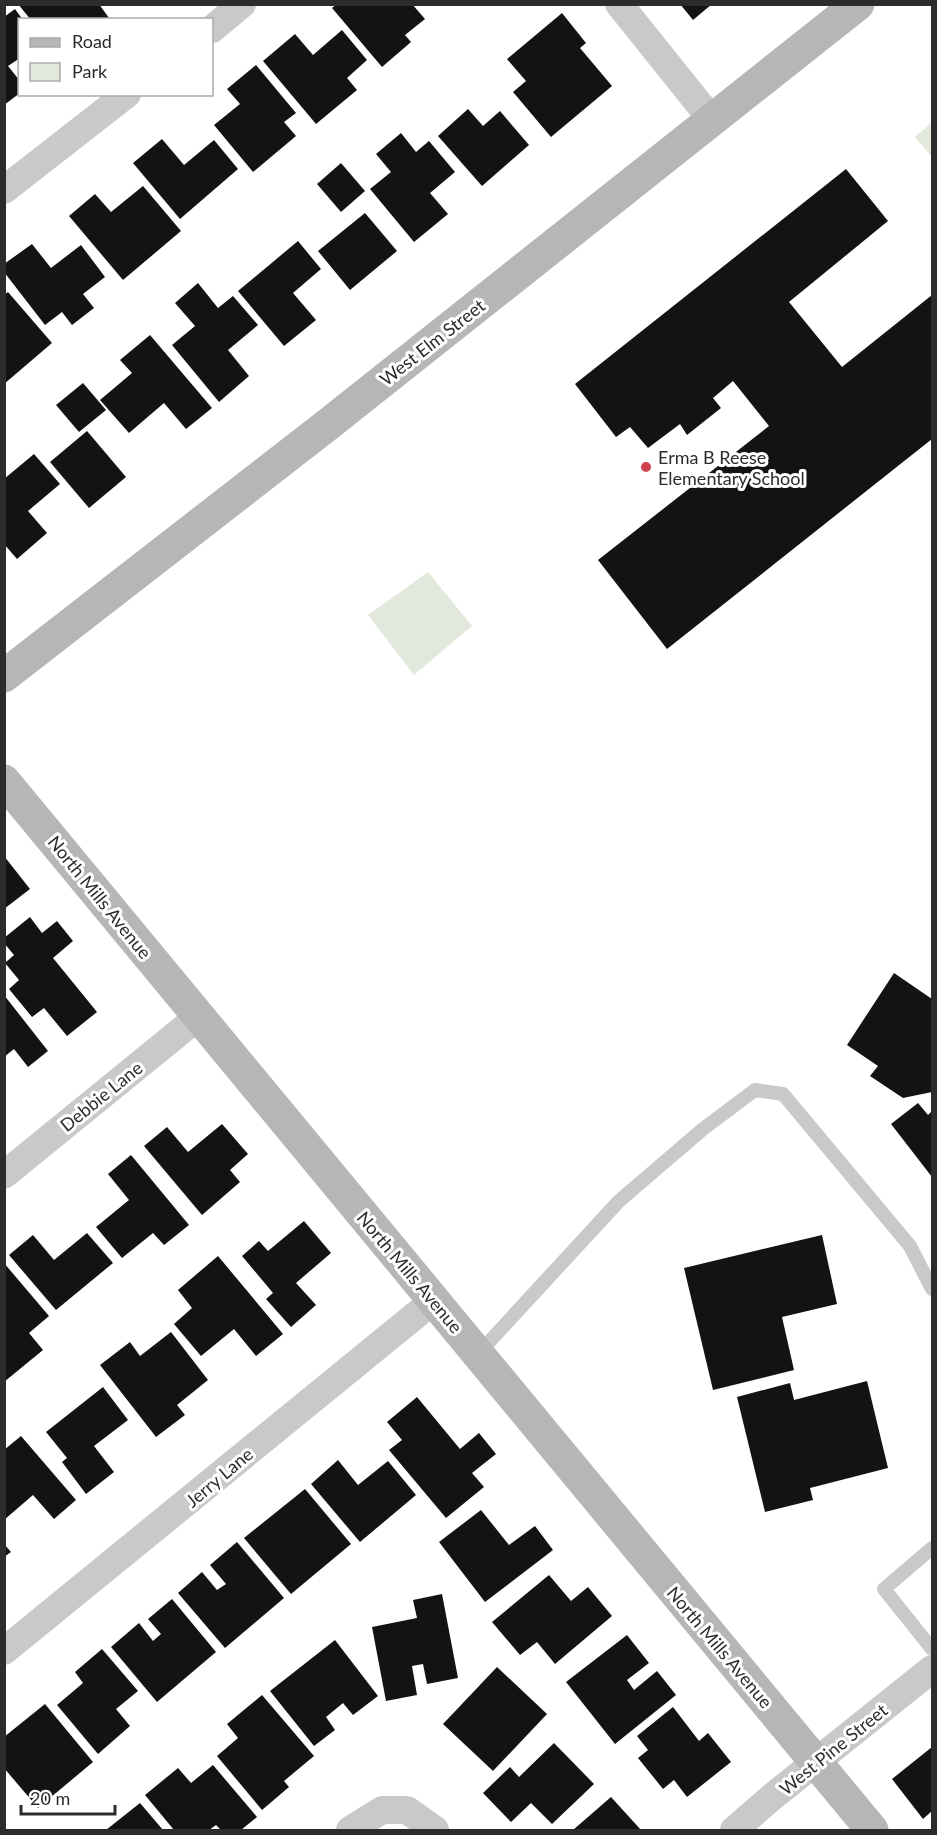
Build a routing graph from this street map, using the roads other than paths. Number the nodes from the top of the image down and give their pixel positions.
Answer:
1 (242, 4) edge
2 (619, 4) edge
3 (858, 4) edge
4 (213, 28) edge
5 (124, 96) edge
6 (712, 120) junction
7 (4, 190) edge
8 (4, 676) edge
9 (4, 781) edge
10 (198, 1017) junction
11 (4, 1174) edge
12 (933, 1289) edge
13 (433, 1300) junction
14 (478, 1354) junction
15 (933, 1548) edge
16 (933, 1650) edge
17 (4, 1651) edge
18 (933, 1669) edge
19 (816, 1763) junction
20 (350, 1830) edge
21 (435, 1830) edge
22 (734, 1830) edge
23 (872, 1830) edge

1 - 4 street
2 - 6 street
3 - 6 street, West Elm Street
5 - 7 street
6 - 8 street, West Elm Street
9 - 10 street, North Mills Avenue
10 - 11 street, Debbie Lane
10 - 13 street, North Mills Avenue
12 - 14 lane
13 - 14 street, North Mills Avenue
13 - 17 street, Jerry Lane
14 - 19 street, North Mills Avenue
15 - 16 lane
18 - 19 street, West Pine Street
19 - 22 street, West Pine Street
19 - 23 street, North Mills Avenue
20 - 21 street

